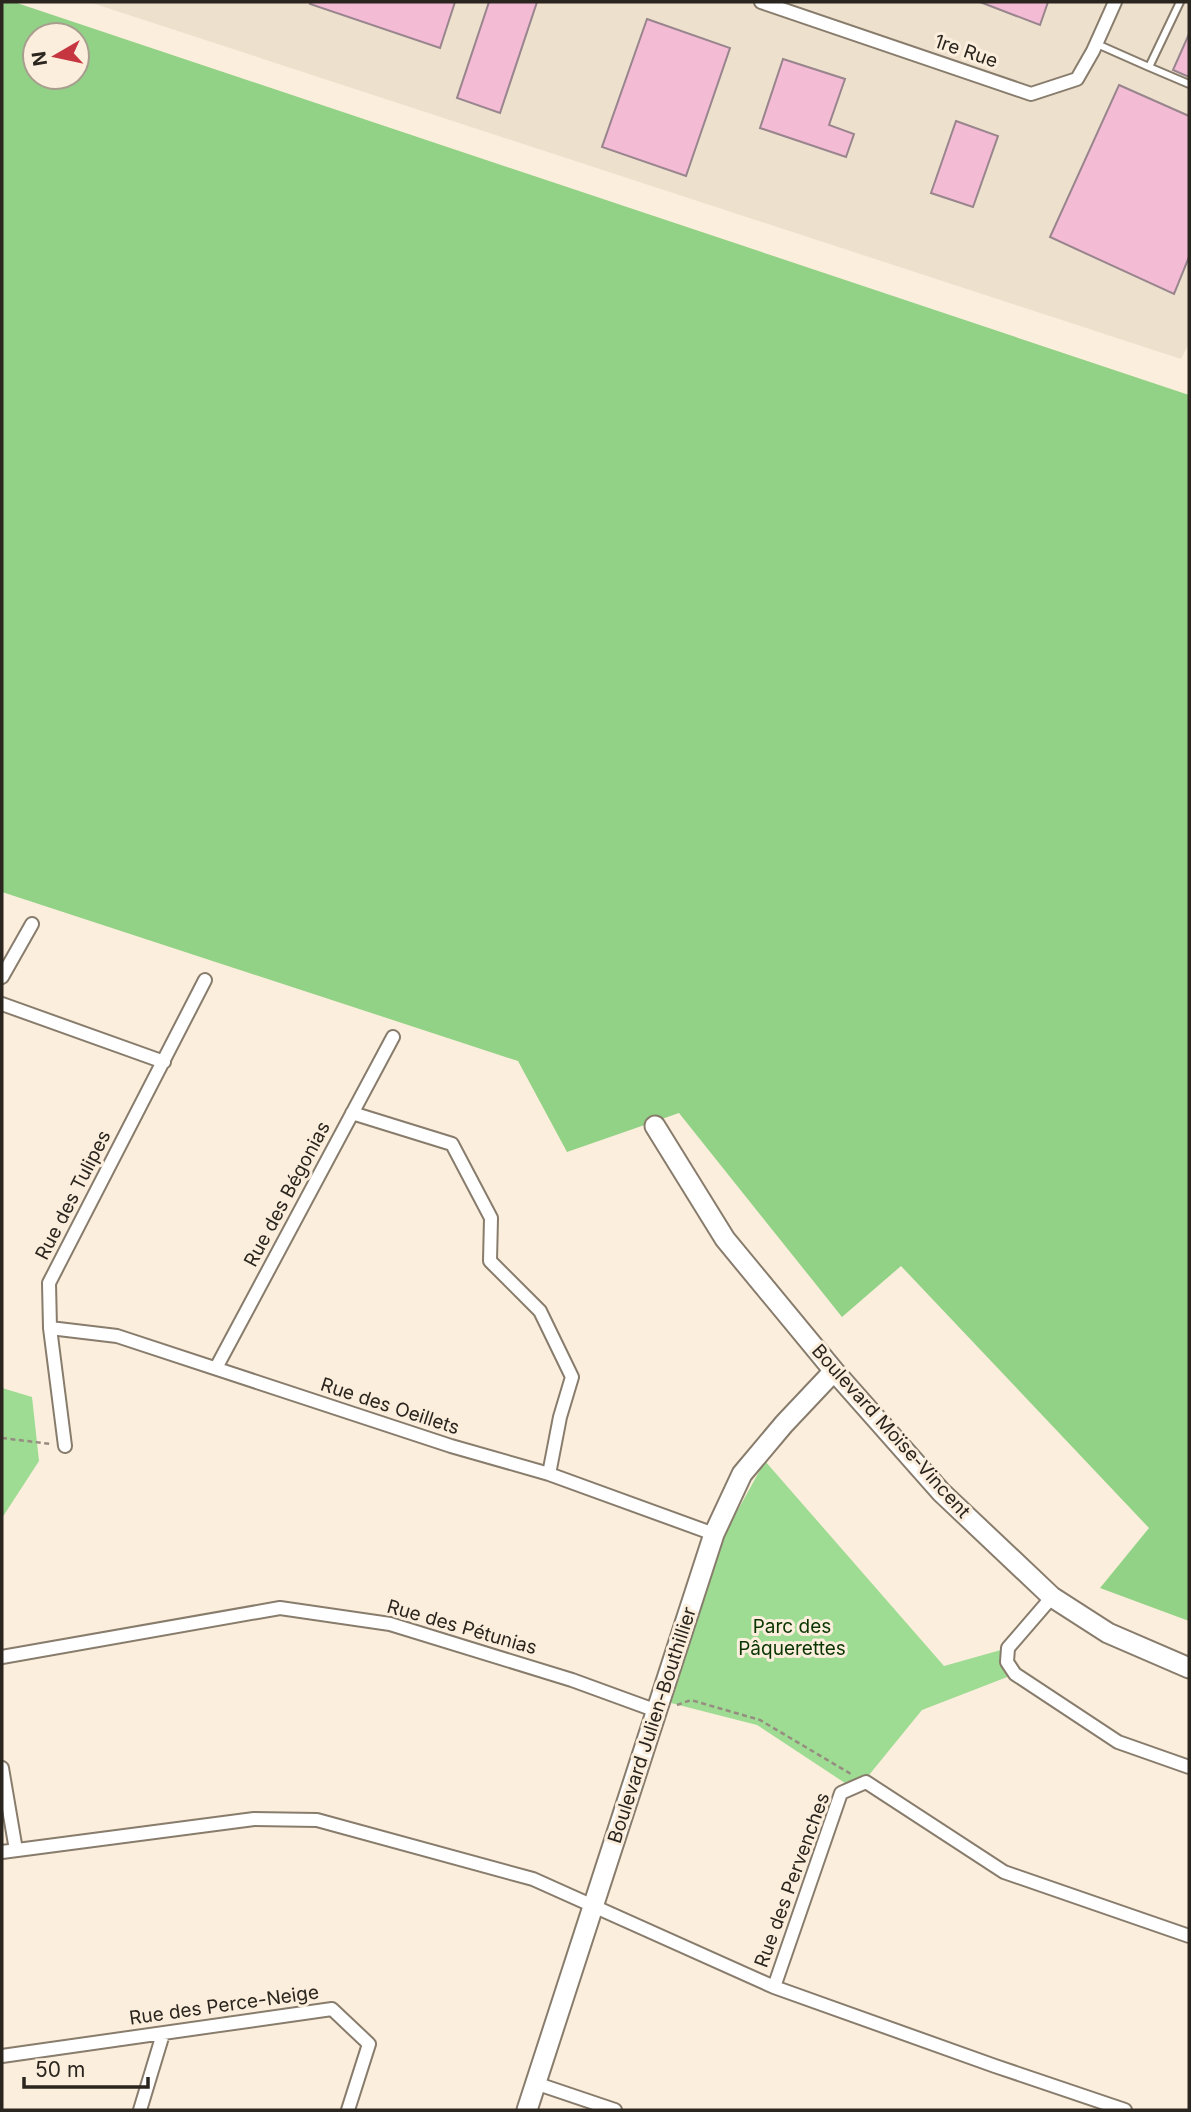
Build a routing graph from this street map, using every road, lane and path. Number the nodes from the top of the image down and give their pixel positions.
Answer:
1 (761, 2) edge
2 (1115, 2) edge
3 (1180, 2) edge
4 (1096, 43) junction
5 (1149, 67) junction
6 (1189, 84) edge
7 (32, 924) dead end
8 (2, 977) edge
9 (205, 980) dead end
10 (2, 1004) edge
11 (393, 1037) dead end
12 (164, 1062) junction
13 (352, 1113) junction
14 (654, 1126) dead end
15 (50, 1328) junction
16 (216, 1368) junction
17 (834, 1371) junction
18 (2, 1438) edge
19 (65, 1446) joint
20 (549, 1475) junction
21 (715, 1534) junction
22 (1052, 1597) junction
23 (2, 1657) edge
24 (1189, 1668) edge
25 (657, 1711) junction
26 (1189, 1767) edge
27 (2, 1768) edge
28 (866, 1782) junction
29 (16, 1850) junction
30 (2, 1852) edge
31 (594, 1904) junction
32 (1189, 1936) edge
33 (774, 1987) junction
34 (163, 2034) junction
35 (2, 2056) edge
36 (536, 2083) junction
37 (140, 2110) edge
38 (348, 2110) edge
39 (527, 2110) edge
40 (615, 2110) edge
41 (1125, 2110) edge

1 - 4 street, 1re Rue
2 - 4 street, 1re Rue
3 - 5 lane
4 - 5 lane
5 - 6 lane
7 - 8 street
9 - 12 street, Rue des Tulipes
10 - 12 street
11 - 13 street, Rue des Bégonias
12 - 15 street, Rue des Tulipes
13 - 16 street, Rue des Bégonias
13 - 20 street
14 - 17 street, Boulevard Moïse-Vincent
15 - 16 street, Rue des Oeillets
15 - 19 street, Rue des Tulipes
16 - 20 street, Rue des Oeillets
17 - 21 street, Boulevard Julien-Bouthillier
17 - 22 street, Boulevard Moïse-Vincent
18 - 19 path
20 - 21 street, Rue des Oeillets
21 - 25 street, Boulevard Julien-Bouthillier
22 - 24 street, Boulevard Moïse-Vincent
22 - 26 street
23 - 25 street, Rue des Pétunias
25 - 28 path
25 - 31 street, Boulevard Julien-Bouthillier
27 - 29 street
28 - 32 street
28 - 33 street, Rue des Pervenches
29 - 30 street, Rue des Pervenches
29 - 31 street, Rue des Pervenches
31 - 33 street, Rue des Pervenches
31 - 36 street, Boulevard Julien-Bouthillier
33 - 41 street, Rue des Pervenches
34 - 35 street, Rue des Perce-Neige
34 - 37 street
34 - 38 street, Rue des Perce-Neige
36 - 39 street, Boulevard Julien-Bouthillier
36 - 40 street

